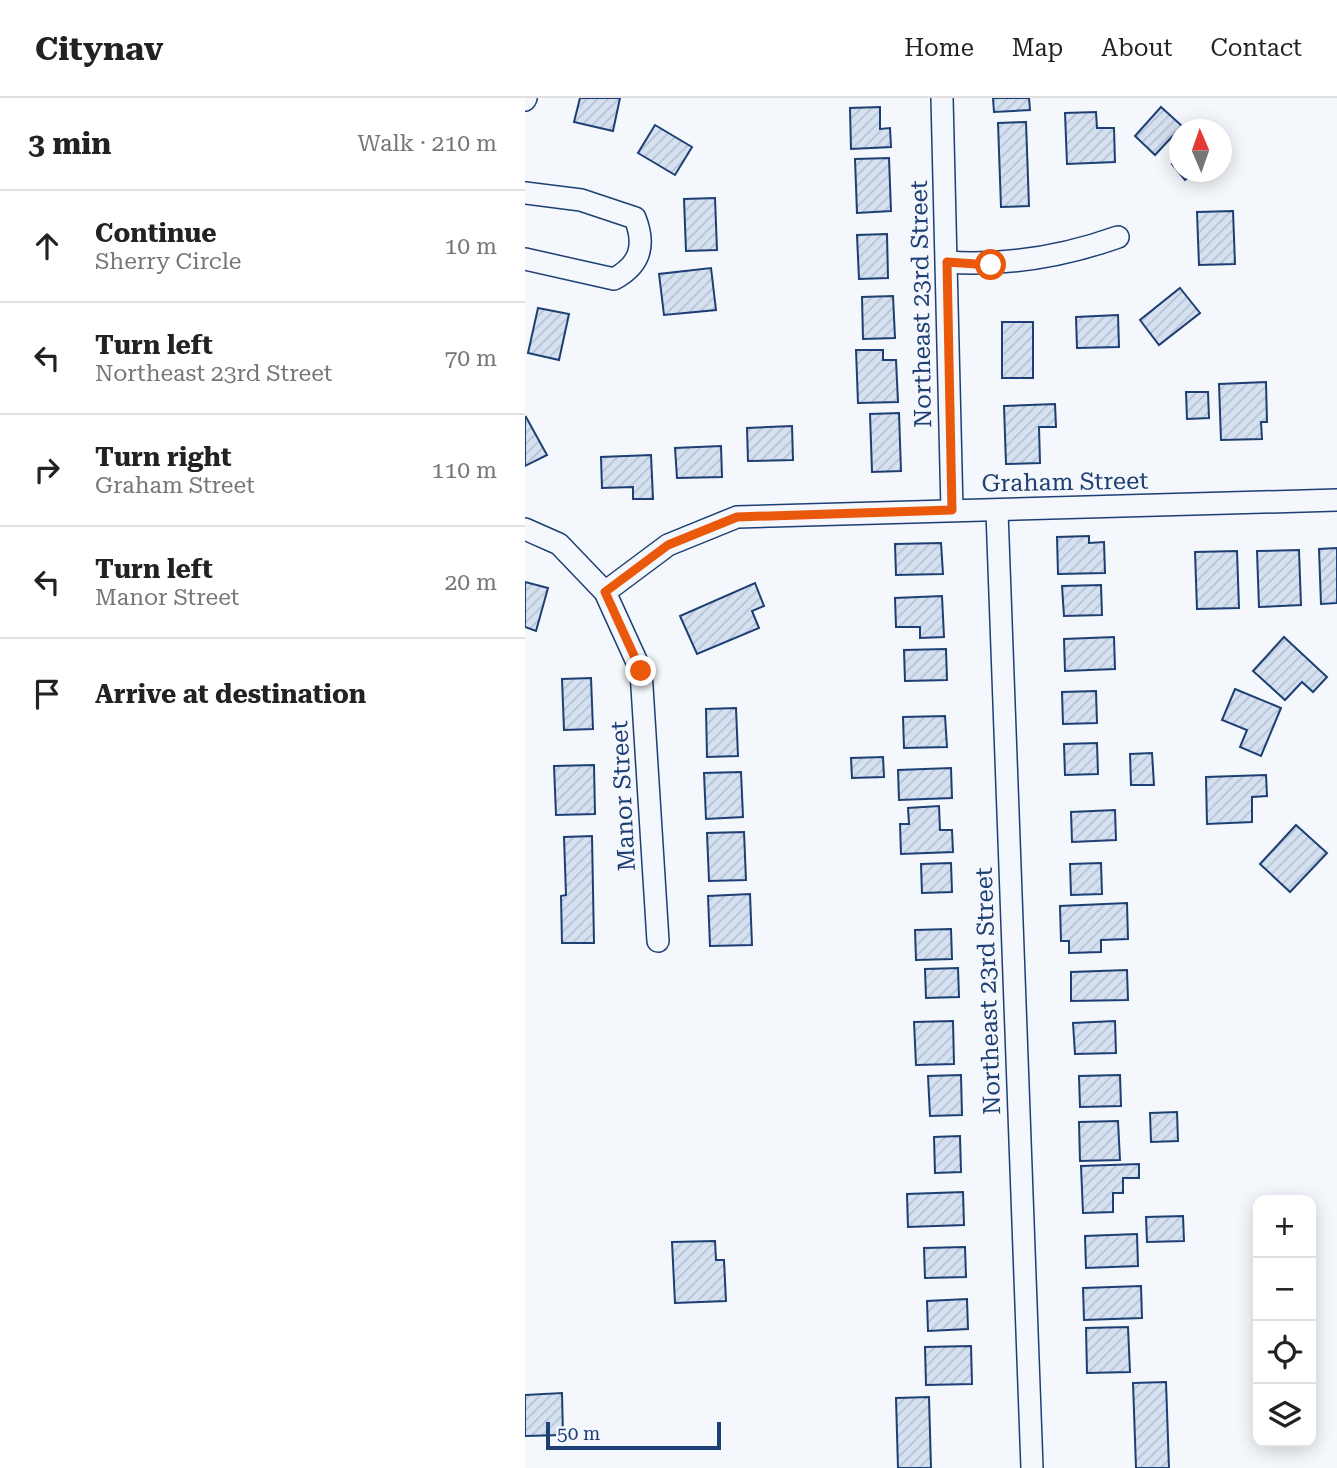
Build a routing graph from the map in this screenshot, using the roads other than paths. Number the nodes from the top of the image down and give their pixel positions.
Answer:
1 (942, 98) edge
2 (525, 193) edge
3 (1118, 237) dead end
4 (525, 259) edge
5 (947, 262) junction
6 (1337, 500) edge
7 (952, 510) junction
8 (997, 512) junction
9 (525, 529) edge
10 (605, 592) junction
11 (658, 941) dead end
12 (1032, 1468) edge

1 - 5 street, Northeast 23rd Street
2 - 4 street
3 - 5 street
5 - 7 street, Northeast 23rd Street
6 - 8 street, Graham Street
7 - 8 street, Graham Street
7 - 10 street, Graham Street
8 - 12 street, Northeast 23rd Street
9 - 10 street, Manor Street
10 - 11 street, Manor Street

